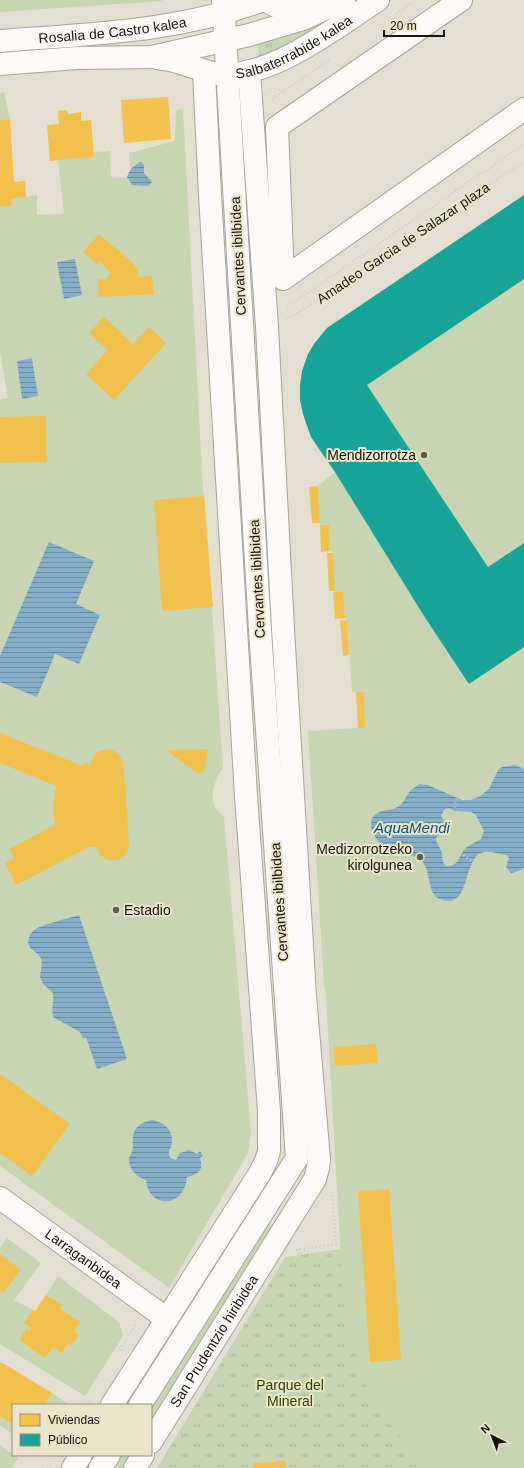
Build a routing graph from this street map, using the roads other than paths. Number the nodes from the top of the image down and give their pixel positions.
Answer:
1 (264, 0) edge
2 (330, 0) edge
3 (344, 0) edge
4 (461, 0) edge
5 (224, 6) edge
6 (384, 8) edge
7 (0, 41) edge
8 (226, 41) junction
9 (152, 57) junction
10 (0, 64) edge
11 (204, 72) junction
12 (227, 74) junction
13 (250, 79) junction
14 (524, 109) edge
15 (297, 1158) joint
16 (319, 1159) joint
17 (260, 1173) junction
18 (0, 1198) edge
19 (268, 1204) junction
20 (238, 1208) junction
21 (297, 1208) junction
22 (277, 1240) junction
23 (167, 1319) junction
24 (113, 1404) edge
25 (141, 1404) edge
26 (152, 1440) edge
27 (80, 1456) edge
28 (108, 1456) edge
29 (142, 1456) edge
30 (73, 1468) edge
31 (100, 1468) edge
32 (135, 1468) edge

1 - 2 street
1 - 5 street
3 - 8 street, Salbaterrabide kalea
4 - 14 street
5 - 7 street, Rosalia de Castro kalea
5 - 8 street, Cervantes ibilbidea
6 - 13 street, Salbaterrabide kalea
8 - 9 street, Rosalia de Castro kalea
8 - 12 street, Cervantes ibilbidea
9 - 10 street, Rosalia de Castro kalea
9 - 11 street, Rosalia de Castro kalea
11 - 12 street, Rosalia de Castro kalea
11 - 17 street, Cervantes ibilbidea
12 - 13 street, Salbaterrabide kalea
12 - 15 street, Cervantes ibilbidea
13 - 16 street, Cervantes ibilbidea
15 - 19 street, San Prudentzio hiribidea
16 - 21 street, San Prudentzio hiribidea
17 - 19 street
17 - 20 street
18 - 23 street, Larraganbidea
19 - 20 street
19 - 21 street
19 - 22 street
19 - 25 street, San Prudentzio hiribidea
20 - 23 street
21 - 22 street, San Prudentzio hiribidea
22 - 26 street, San Prudentzio hiribidea
23 - 24 street
27 - 30 street
28 - 31 street
29 - 32 street

